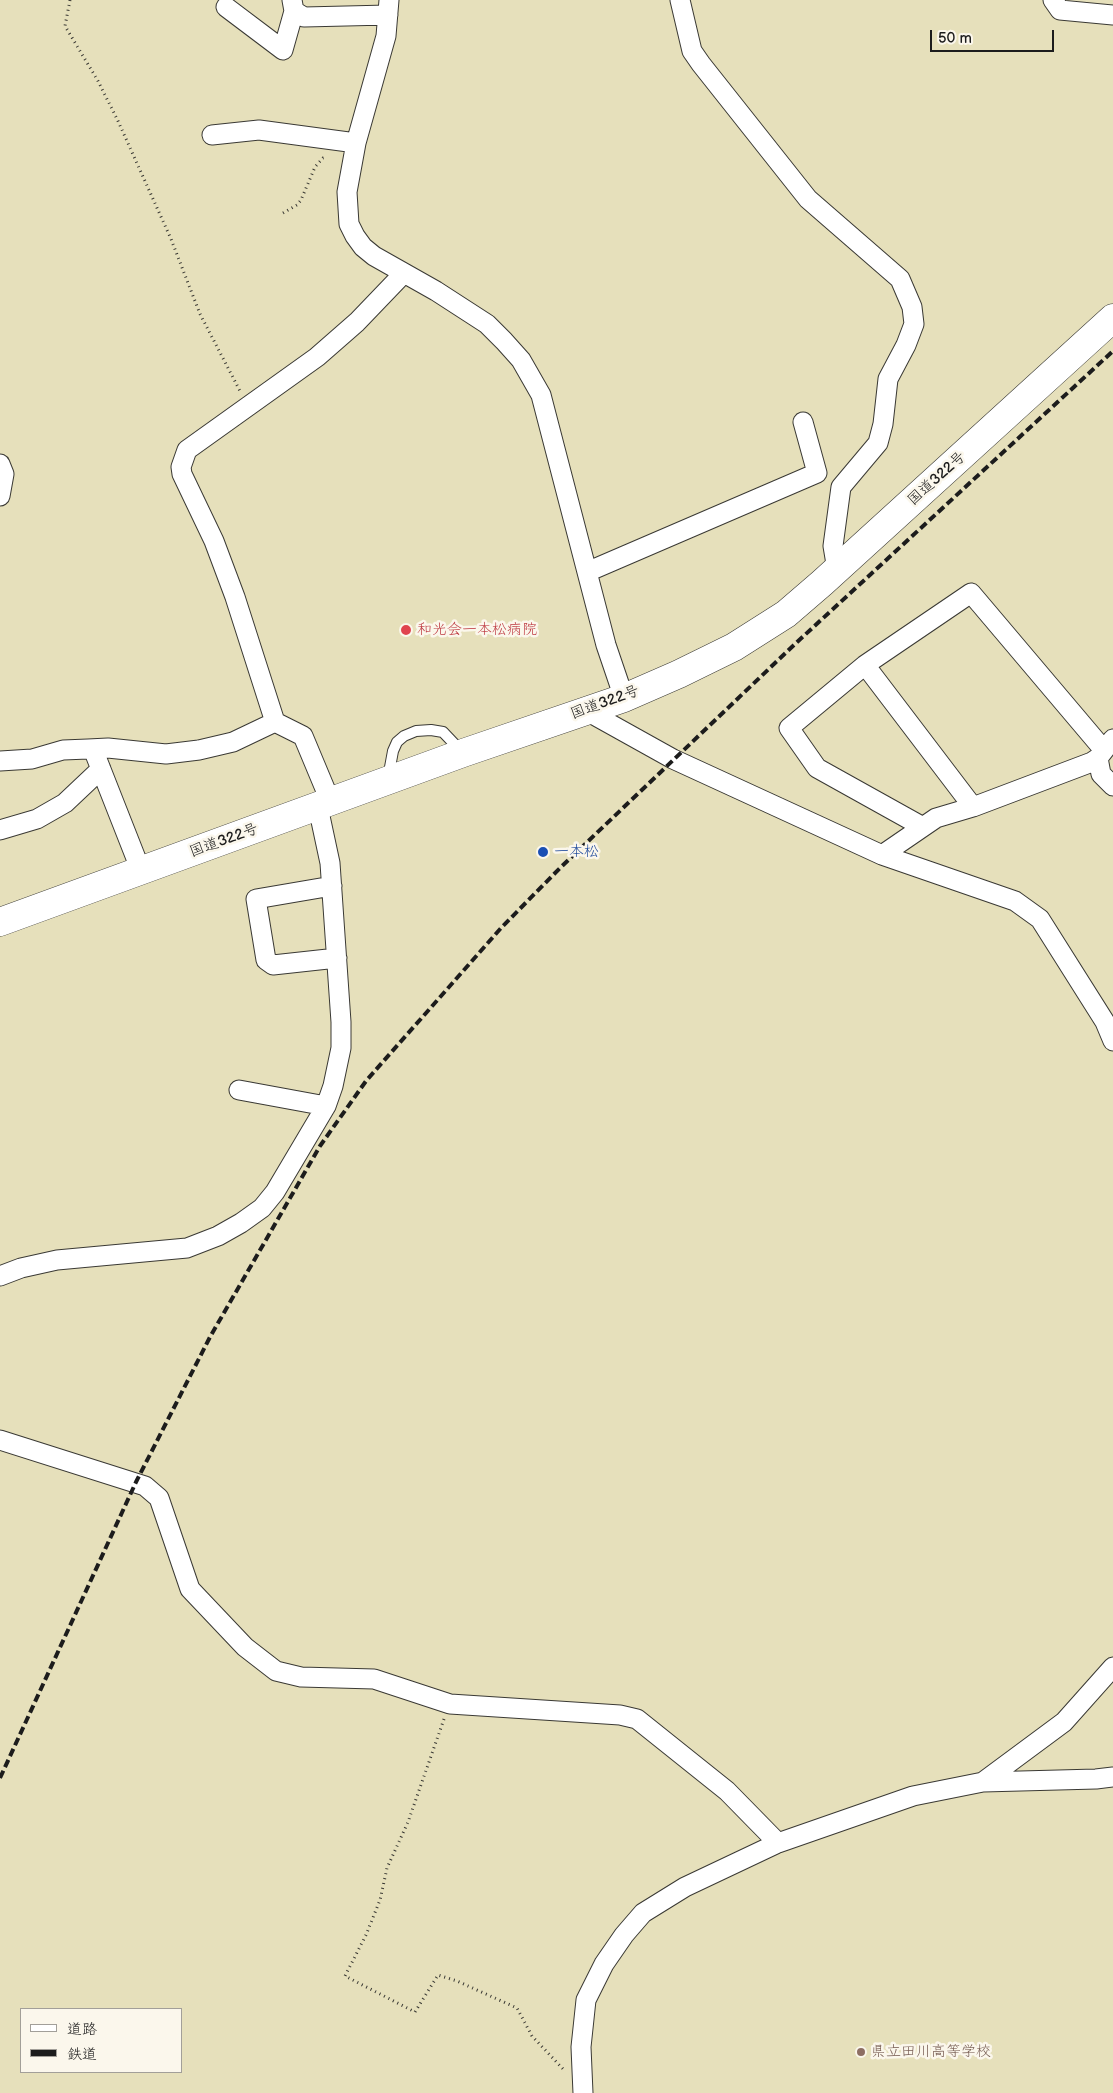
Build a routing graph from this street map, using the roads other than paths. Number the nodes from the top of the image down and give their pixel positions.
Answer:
1 (680, 0) edge
2 (1053, 0) edge
3 (293, 6) edge
4 (226, 7) dead end
5 (389, 8) edge
6 (1113, 15) edge
7 (212, 135) dead end
8 (351, 142) junction
9 (404, 273) junction
10 (1113, 318) edge
11 (803, 422) dead end
12 (0, 464) edge
13 (0, 496) edge
14 (838, 570) junction
15 (587, 572) junction
16 (865, 664) junction
17 (624, 698) junction
18 (585, 710) junction
19 (275, 722) junction
20 (93, 749) junction
21 (1105, 749) edge
22 (463, 753) junction
23 (0, 761) edge
24 (101, 769) junction
25 (388, 781) junction
26 (1113, 786) edge
27 (324, 805) junction
28 (974, 807) junction
29 (923, 827) junction
30 (0, 830) edge
31 (882, 855) junction
32 (141, 871) junction
33 (332, 886) junction
34 (0, 922) edge
35 (337, 958) junction
36 (1113, 1041) edge
37 (239, 1090) dead end
38 (326, 1106) junction
39 (0, 1276) edge
40 (0, 1440) edge
41 (1113, 1667) edge
42 (1104, 1778) edge
43 (983, 1782) junction
44 (1113, 1789) edge
45 (778, 1843) junction
46 (582, 2091) edge

1 - 14 street
2 - 6 street
3 - 4 street
3 - 5 street
5 - 8 street
7 - 8 street
8 - 9 street
9 - 15 street
9 - 19 street
10 - 14 highway, 国道322号
11 - 15 street
12 - 13 street
14 - 17 highway, 国道322号
15 - 17 street
16 - 21 street
16 - 28 street
16 - 29 street
17 - 18 highway, 国道322号
18 - 22 highway, 国道322号
18 - 31 street
19 - 20 street
19 - 27 street
20 - 23 street
20 - 24 street
21 - 26 street
21 - 28 street
22 - 25 highway, 国道322号
22 - 25 lane
24 - 30 street
24 - 32 street
25 - 27 highway, 国道322号
27 - 32 highway, 国道322号
27 - 33 street
28 - 29 street
29 - 31 street
31 - 36 street
32 - 34 highway, 国道322号
33 - 35 street
33 - 35 street
35 - 38 street
37 - 38 street
38 - 39 street
40 - 45 street
41 - 43 street
42 - 43 street
42 - 44 street
43 - 45 street
45 - 46 street

